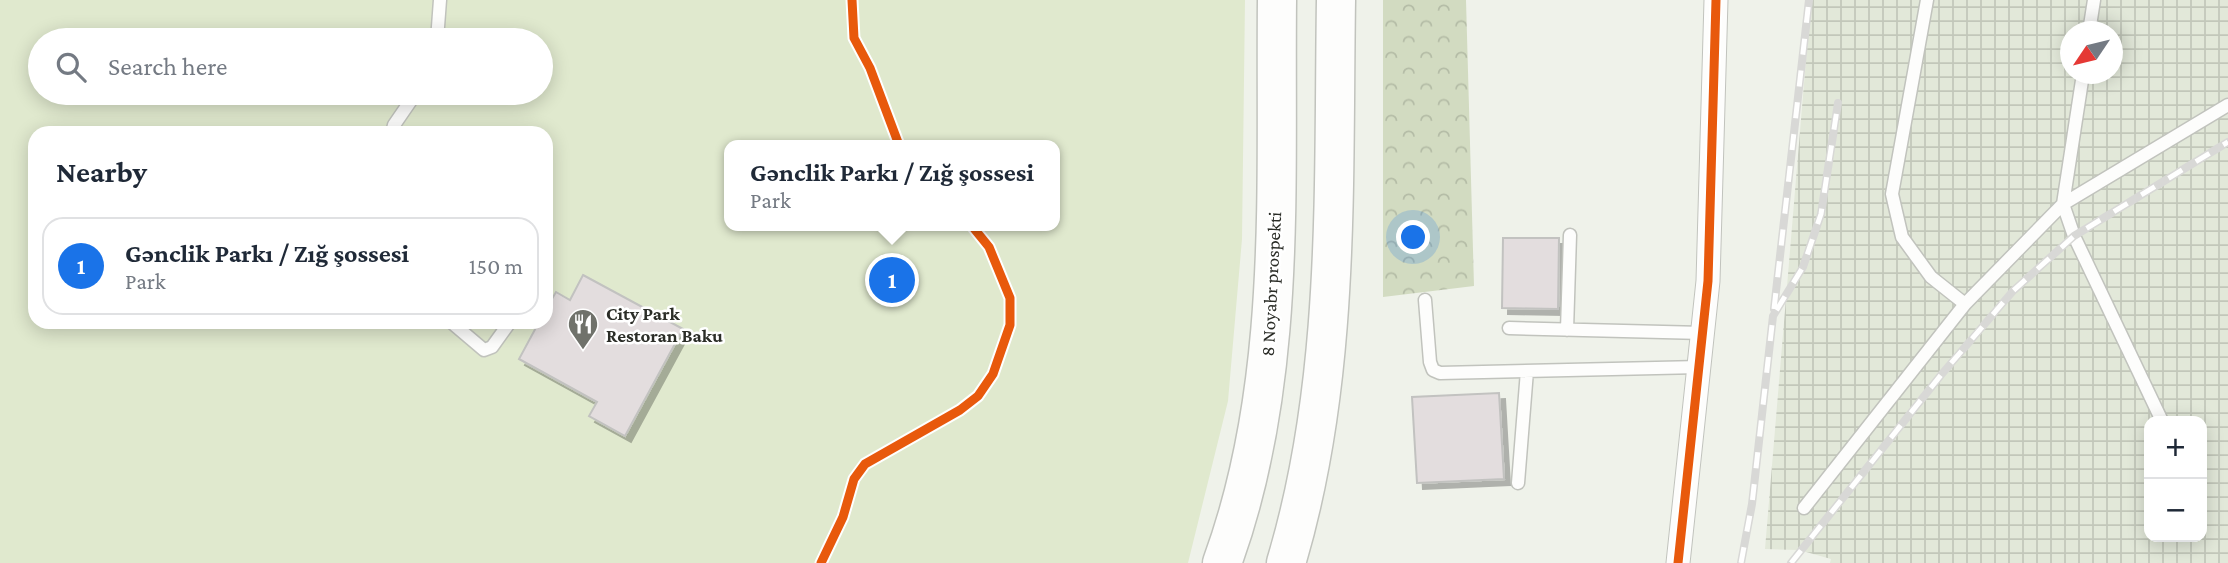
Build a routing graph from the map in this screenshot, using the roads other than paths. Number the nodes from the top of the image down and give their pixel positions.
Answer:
1 (440, 0) edge
2 (1277, 0) edge
3 (1336, 0) edge
4 (1716, 0) edge
5 (1927, 0) edge
6 (2094, 0) edge
7 (2091, 21) edge
8 (438, 28) edge
9 (2081, 84) edge
10 (408, 105) edge
11 (2228, 105) edge
12 (394, 126) edge
13 (2063, 204) junction
14 (1570, 235) dead end
15 (1425, 300) dead end
16 (1965, 304) junction
17 (1509, 328) dead end
18 (460, 329) edge
19 (505, 329) edge
20 (1567, 330) junction
21 (1703, 333) junction
22 (1700, 367) junction
23 (1527, 371) junction
24 (2160, 416) edge
25 (1518, 483) dead end
26 (1804, 508) dead end
27 (1222, 563) edge
28 (1286, 563) edge
29 (1678, 563) edge

1 - 8 lane
2 - 27 highway, 8 Noyabr prospekti
3 - 28 highway
4 - 21 street
5 - 16 lane
6 - 7 lane
9 - 13 lane
10 - 12 lane
11 - 13 lane
13 - 16 lane
13 - 24 lane
14 - 20 lane
15 - 23 lane
16 - 26 lane
17 - 20 lane
18 - 19 lane
20 - 21 lane
21 - 22 street
22 - 23 lane
22 - 29 street
23 - 25 lane

